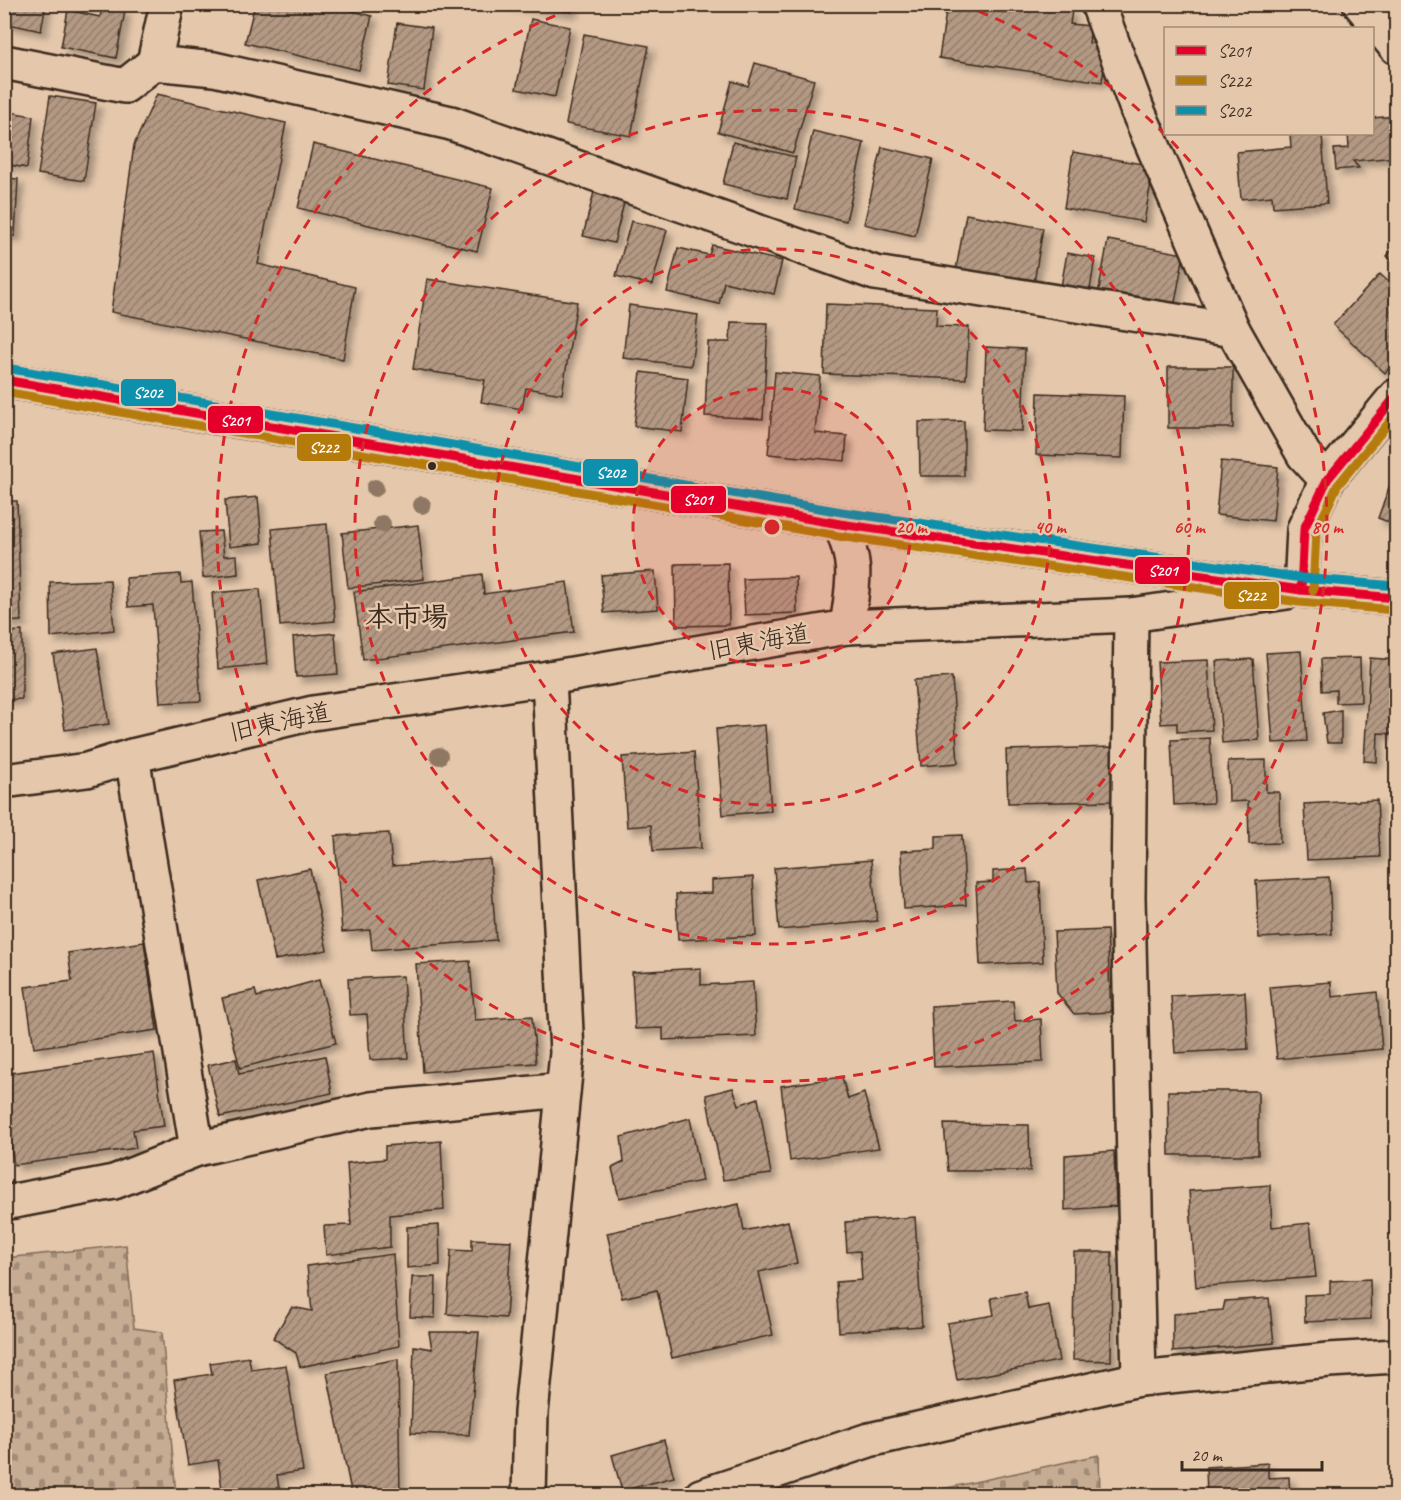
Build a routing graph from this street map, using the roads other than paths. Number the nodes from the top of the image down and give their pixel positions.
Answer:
1 (167, 4) edge
2 (1098, 4) edge
3 (1360, 4) edge
4 (1396, 47) edge
5 (4, 62) edge
6 (154, 63) junction
7 (1233, 330) junction
8 (4, 380) edge
9 (1396, 396) edge
10 (1327, 480) junction
11 (840, 524) junction
12 (1301, 590) junction
13 (1396, 598) edge
14 (1131, 615) junction
15 (847, 627) junction
16 (549, 678) junction
17 (132, 756) junction
18 (4, 781) edge
19 (563, 1090) junction
20 (196, 1149) junction
21 (4, 1203) edge
22 (1396, 1356) edge
23 (1138, 1379) junction
24 (529, 1496) edge
25 (701, 1496) edge

1 - 6 street
2 - 7 street
3 - 4 street
5 - 6 street
6 - 7 street
7 - 10 street
8 - 11 street
9 - 10 street
10 - 12 street
11 - 12 street
11 - 15 street
12 - 13 street
12 - 14 street, 旧東海道
14 - 15 street, 旧東海道
14 - 23 street
15 - 16 street, 旧東海道
16 - 17 street, 旧東海道
16 - 19 street
17 - 18 street, 旧東海道
17 - 20 street
19 - 20 street
19 - 24 street
20 - 21 street
22 - 23 street
23 - 25 street

